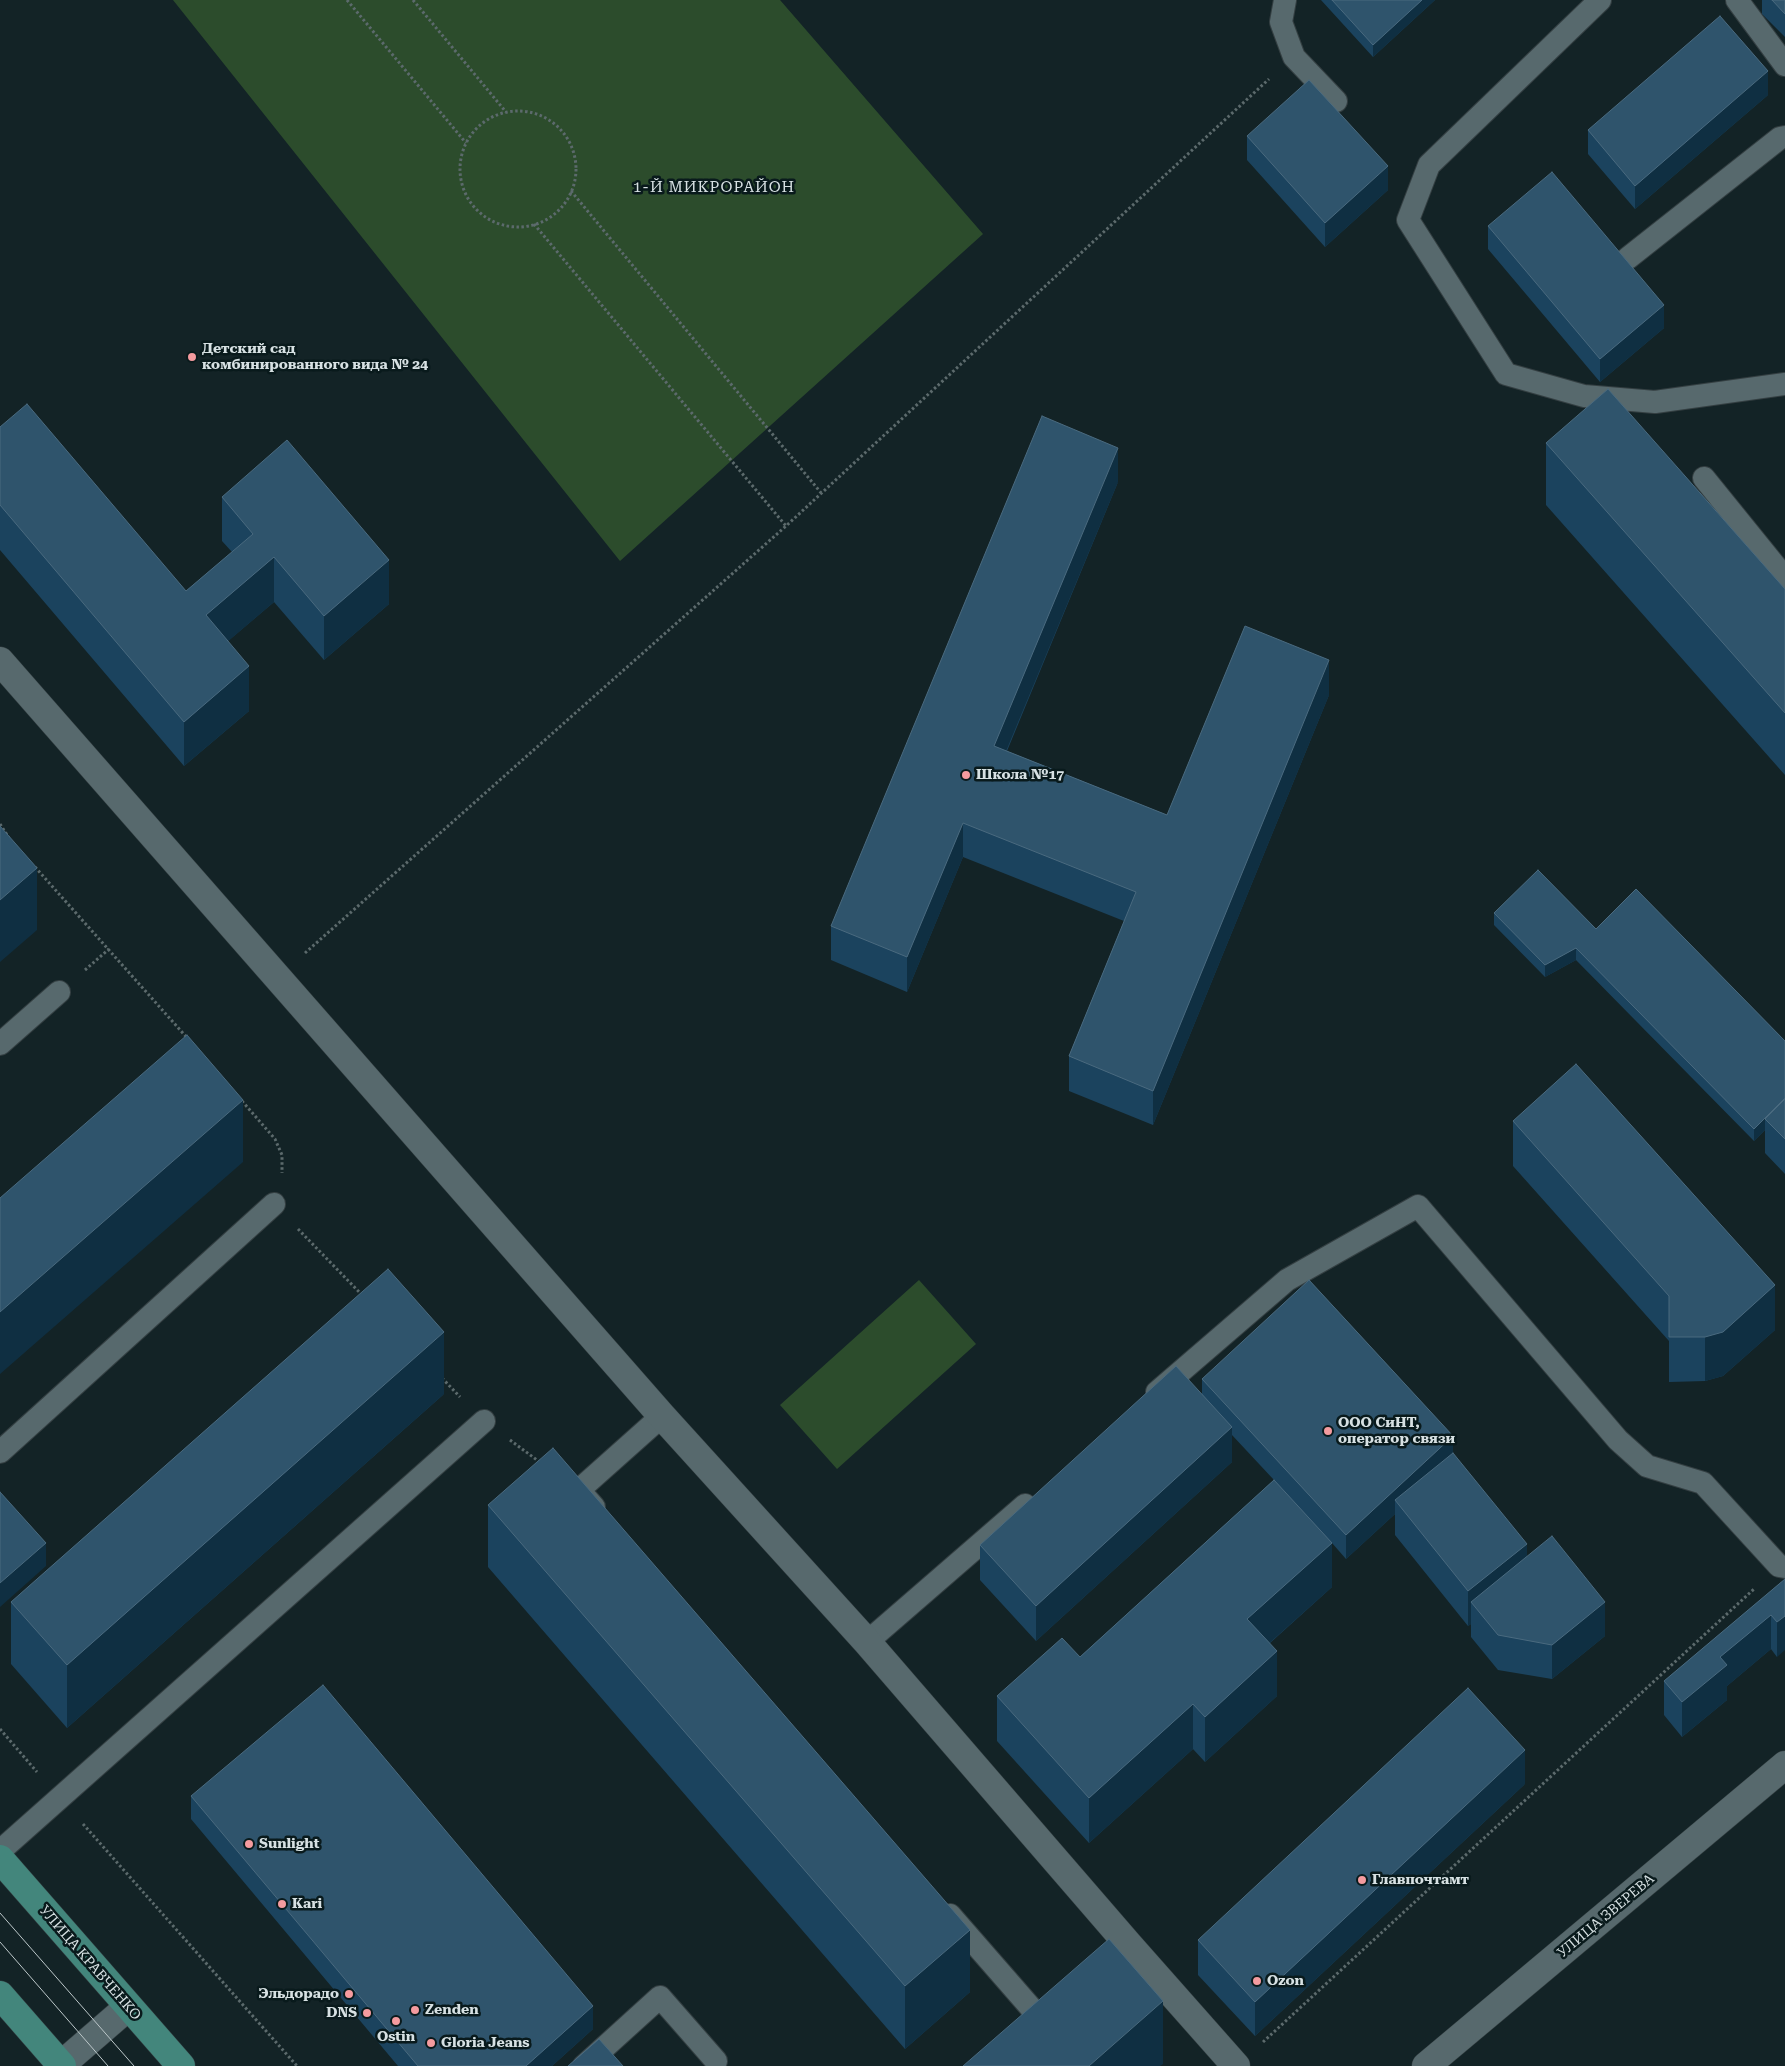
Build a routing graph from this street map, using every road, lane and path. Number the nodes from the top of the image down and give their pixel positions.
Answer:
1 (347, 0) edge
2 (413, 0) edge
3 (1285, 0) edge
4 (1600, 0) edge
5 (1737, 0) edge
6 (1294, 57) junction
7 (1785, 65) edge
8 (1336, 101) dead end
9 (506, 112) junction
10 (1785, 137) edge
11 (466, 143) junction
12 (571, 191) junction
13 (534, 224) junction
14 (1628, 258) dead end
15 (1785, 384) edge
16 (1704, 478) dead end
17 (822, 494) junction
18 (786, 526) junction
19 (1785, 578) edge
20 (0, 661) edge
21 (0, 824) edge
22 (12, 841) edge
23 (31, 863) edge
24 (278, 978) junction
25 (59, 992) dead end
26 (0, 1044) edge
27 (192, 1044) edge
28 (236, 1095) edge
29 (274, 1204) junction
30 (369, 1302) edge
31 (436, 1372) dead end
32 (1144, 1403) edge
33 (662, 1416) junction
34 (484, 1421) junction
35 (0, 1452) edge
36 (579, 1490) junction
37 (1039, 1493) edge
38 (605, 1520) edge
39 (1782, 1567) edge
40 (867, 1642) junction
41 (0, 1729) edge
42 (1785, 1765) edge
43 (60, 1798) junction
44 (0, 1851) edge
45 (0, 1859) edge
46 (934, 1896) edge
47 (0, 1995) edge
48 (128, 2007) junction
49 (1045, 2023) edge
50 (1258, 2046) dead end
51 (716, 2061) dead end
52 (62, 2065) edge
53 (181, 2066) edge
54 (297, 2066) edge
55 (584, 2066) edge
56 (1236, 2066) edge
57 (1426, 2066) edge

1 - 11 path
2 - 9 path
3 - 6 lane
4 - 15 lane
5 - 7 lane
6 - 8 lane
6 - 17 path
9 - 11 path
9 - 12 path
10 - 14 lane
11 - 13 path
12 - 13 path
12 - 17 path
13 - 18 path
16 - 19 lane
17 - 18 path
18 - 24 path
20 - 24 street
21 - 22 path
23 - 27 path
24 - 33 street
25 - 26 lane
28 - 29 path
29 - 30 path
29 - 35 lane
31 - 34 path
32 - 39 lane
33 - 36 lane
33 - 40 street
34 - 36 path
34 - 43 lane
36 - 38 lane
37 - 40 lane
39 - 50 path
40 - 56 street
41 - 43 path
42 - 57 street, УЛИЦА ЗВЕРЕВА
43 - 44 lane
43 - 54 path
45 - 48 main road, УЛИЦА КРАВЧЕНКО
46 - 49 lane
47 - 52 main road
48 - 52 street
48 - 53 main road, УЛИЦА КРАВЧЕНКО
51 - 55 lane

